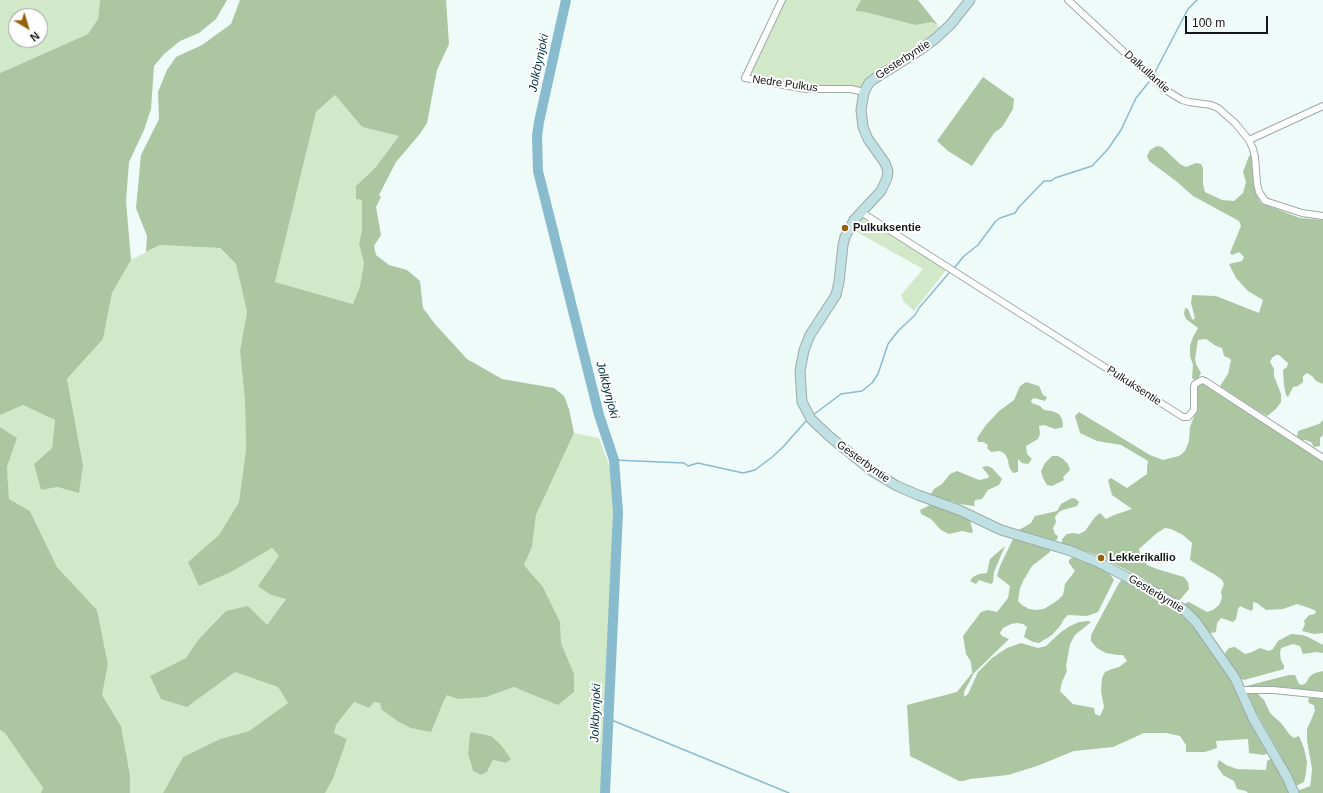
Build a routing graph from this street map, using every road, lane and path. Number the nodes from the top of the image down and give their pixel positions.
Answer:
1 (782, 0) edge
2 (970, 0) edge
3 (1068, 0) edge
4 (864, 92) junction
5 (1323, 106) edge
6 (1249, 140) junction
7 (862, 212) junction
8 (1323, 216) edge
9 (1323, 458) edge
10 (1241, 690) junction
11 (1323, 695) edge
12 (1294, 793) edge

1 - 4 street, Nedre Pulkus
2 - 4 street, Gesterbyntie
3 - 6 street, Dalkullantie
4 - 7 street, Gesterbyntie
5 - 6 street
6 - 8 street, Dalkullantie
7 - 9 street, Pulkuksentie
7 - 10 street, Gesterbyntie
10 - 11 street
10 - 12 street, Gesterbyntie

